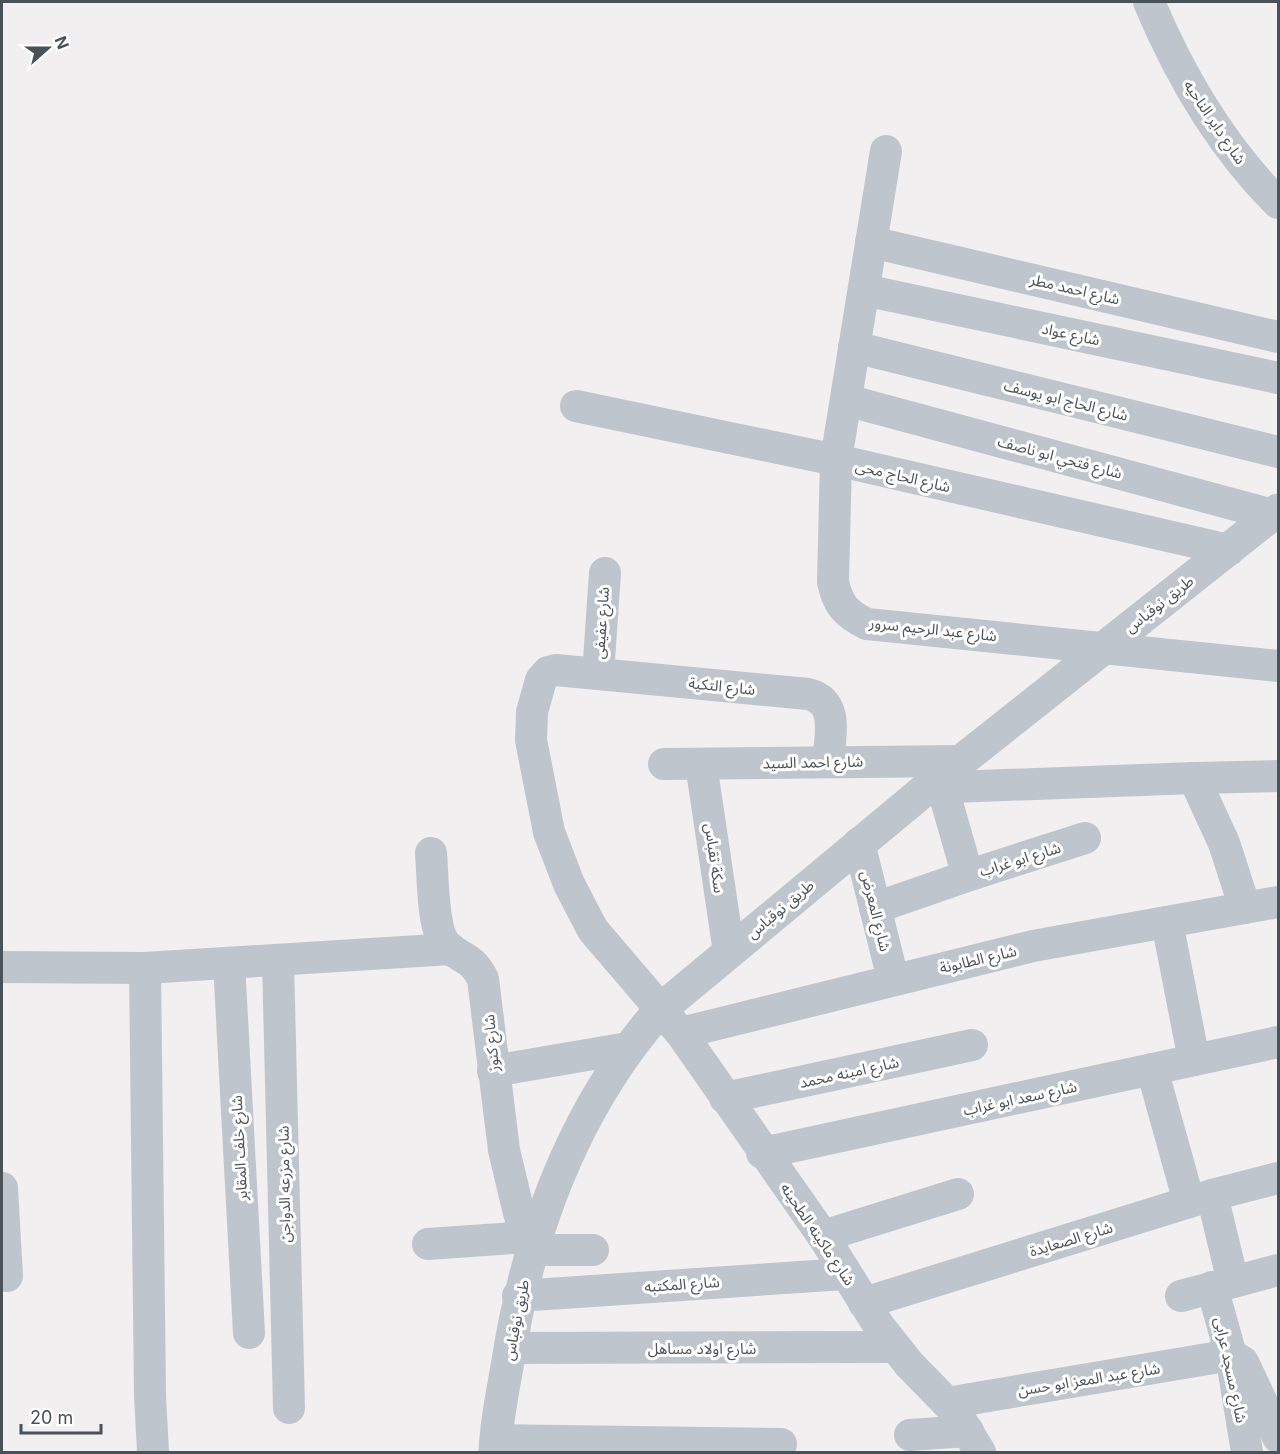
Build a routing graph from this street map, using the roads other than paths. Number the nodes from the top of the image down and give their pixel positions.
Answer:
1 (1149, 2) edge
2 (886, 151) dead end
3 (1278, 211) edge
4 (872, 242) junction
5 (864, 290) junction
6 (1278, 337) edge
7 (854, 347) junction
8 (1278, 378) edge
9 (846, 400) junction
10 (576, 406) dead end
11 (1278, 452) edge
12 (836, 460) junction
13 (1276, 513) edge
14 (1229, 550) junction
15 (605, 573) dead end
16 (1105, 647) junction
17 (1278, 666) edge
18 (556, 670) joint
19 (598, 674) junction
20 (961, 761) junction
21 (828, 762) junction
22 (664, 764) dead end
23 (701, 764) junction
24 (1278, 776) edge
25 (1194, 778) junction
26 (935, 789) junction
27 (1085, 838) dead end
28 (859, 843) junction
29 (431, 853) dead end
30 (973, 874) junction
31 (1278, 902) edge
32 (875, 908) junction
33 (1245, 908) junction
34 (1167, 922) junction
35 (452, 949) junction
36 (729, 952) junction
37 (278, 961) junction
38 (229, 963) junction
39 (2, 967) edge
40 (145, 968) junction
41 (893, 979) junction
42 (671, 1021) junction
43 (1278, 1042) edge
44 (972, 1045) dead end
45 (628, 1048) junction
46 (1194, 1060) junction
47 (1152, 1069) junction
48 (493, 1071) junction
49 (725, 1098) junction
50 (762, 1153) junction
51 (1278, 1178) edge
52 (2, 1188) edge
53 (958, 1194) dead end
54 (1201, 1199) junction
55 (823, 1236) junction
56 (529, 1243) junction
57 (428, 1244) dead end
58 (593, 1250) dead end
59 (1278, 1270) edge
60 (845, 1274) junction
61 (7, 1276) dead end
62 (1222, 1285) junction
63 (518, 1296) junction
64 (1181, 1296) dead end
65 (864, 1304) junction
66 (249, 1333) dead end
67 (894, 1347) junction
68 (510, 1348) junction
69 (1231, 1355) junction
70 (947, 1403) junction
71 (289, 1408) dead end
72 (910, 1435) dead end
73 (1278, 1437) edge
74 (974, 1442) edge
75 (781, 1444) dead end
76 (495, 1446) edge
77 (588, 1447) edge
78 (153, 1452) edge
79 (1247, 1452) edge

1 - 3 street, شارع داير الناحيه
2 - 4 street
4 - 5 street
4 - 6 street, شارع احمد مطر
5 - 7 street
5 - 8 street, شارع عواد
7 - 9 street
7 - 11 street, شارع الحاج ابو يوسف
9 - 12 street
9 - 13 street, شارع فتحي ابو ناصف
10 - 12 street, شارع الحاج محى
12 - 14 street, شارع الحاج محى
12 - 16 street, شارع عبد الرحيم سرور
13 - 14 street, طريق نوقباس
14 - 16 street, طريق نوقباس
15 - 19 street, شارع عفيفى
16 - 17 street, شارع عبد الرحيم سرور
16 - 20 street, طريق نوقباس
18 - 19 street, شارع التكية
18 - 42 street, شارع ماكينه الطحينه
19 - 21 street, شارع التكية
20 - 21 street, شارع احمد السيد
20 - 26 street, طريق نوقباس
21 - 23 street, شارع احمد السيد
22 - 23 street, شارع احمد السيد
23 - 36 street, سكة تقباس
24 - 25 street
25 - 26 street
25 - 33 street
26 - 28 street, طريق نوقباس
26 - 30 street, شارع ابو غراب
27 - 30 street, شارع ابو غراب
28 - 32 street, شارع المعرض
28 - 36 street, طريق نوقباس
29 - 35 street, شارع كنوز
30 - 32 street
31 - 33 street, شارع الطابونة
32 - 41 street, شارع المعرض
33 - 34 street, شارع الطابونة
34 - 41 street, شارع الطابونة
34 - 46 street
35 - 37 street
35 - 48 street, شارع كنوز
36 - 42 street, طريق نوقباس
37 - 38 street
37 - 71 street, شارع مزرعه الدواجن
38 - 40 street
38 - 66 street, شارع خلف المقابر
39 - 40 street
40 - 78 street
41 - 42 street, شارع الطابونة
42 - 45 street, طريق نوقباس
42 - 49 street, شارع ماكينه الطحينه
43 - 46 street, شارع سعد ابو غراب
44 - 49 street, شارع امينه محمد
45 - 48 street
45 - 56 street, طريق نوقباس
46 - 47 street, شارع سعد ابو غراب
47 - 50 street, شارع سعد ابو غراب
47 - 54 street, شارع مسجد عرابى
48 - 56 street, شارع كنوز
49 - 50 street, شارع ماكينه الطحينه
50 - 55 street, شارع ماكينه الطحينه
51 - 54 street, شارع الصعايدة
52 - 61 street
53 - 55 street
54 - 62 street, شارع مسجد عرابى
54 - 65 street, شارع الصعايدة
55 - 60 street, شارع ماكينه الطحينه
56 - 57 street
56 - 58 street
56 - 63 street, طريق نوقباس
59 - 62 street
60 - 63 street, شارع المكتبه
60 - 65 street, شارع ماكينه الطحينه
62 - 64 street
62 - 69 street, شارع مسجد عرابى
63 - 68 street, طريق نوقباس
65 - 67 street, شارع ماكينه الطحينه
67 - 68 street, شارع اولاد مساهل
67 - 70 street, شارع ماكينه الطحينه
68 - 76 street, طريق نوقباس
69 - 70 street, شارع عبد المعز ابو حسن
69 - 73 street
69 - 79 street, شارع مسجد عرابى
70 - 74 street, شارع ماكينه الطحينه
72 - 74 street
75 - 77 street
76 - 77 street

